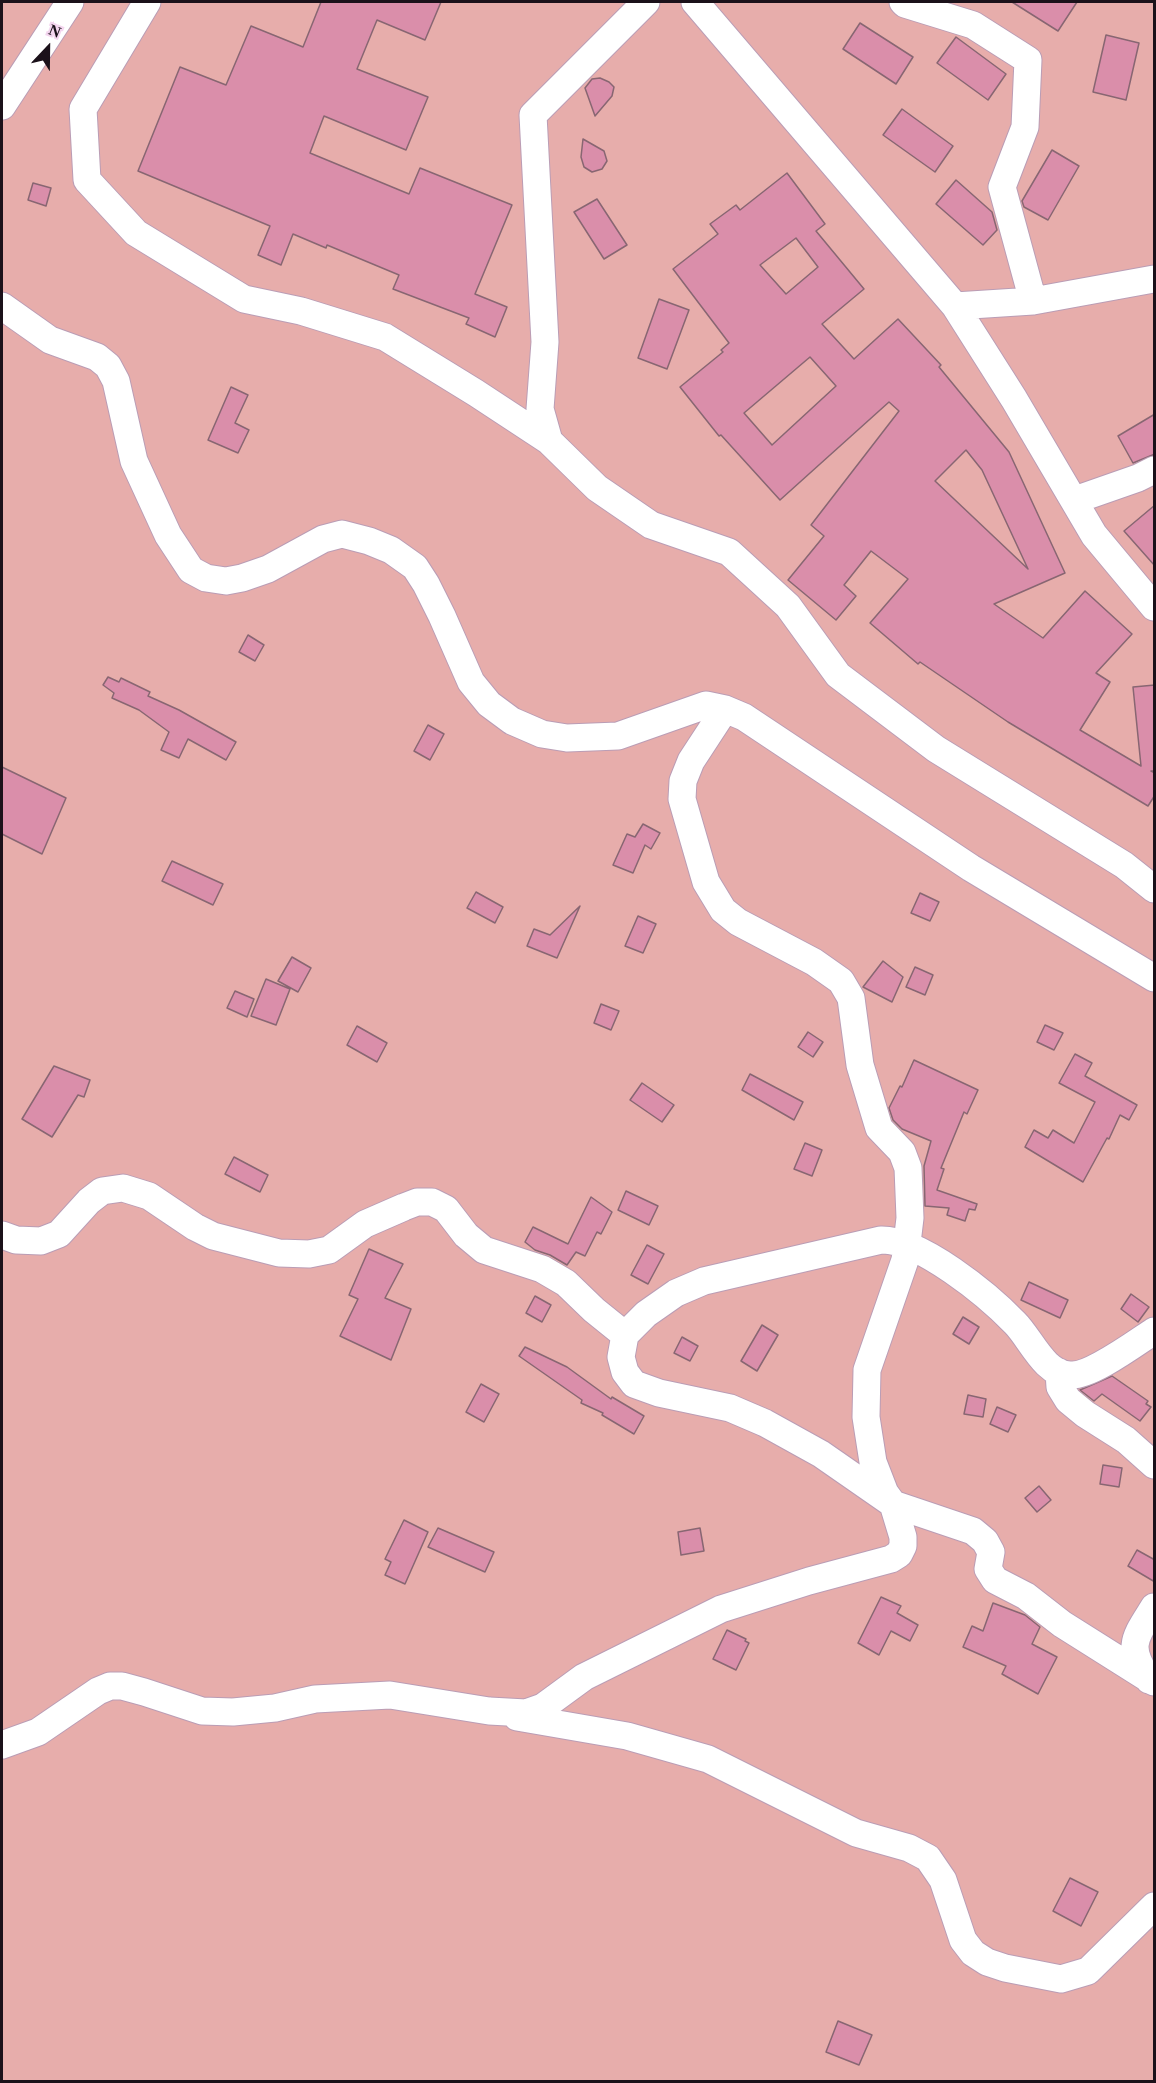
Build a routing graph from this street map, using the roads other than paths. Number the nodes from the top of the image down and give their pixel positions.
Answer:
1 (70, 2) edge
2 (147, 2) edge
3 (646, 2) edge
4 (695, 2) edge
5 (903, 2) edge
6 (2, 106) edge
7 (1155, 279) edge
8 (1033, 301) junction
9 (2, 306) edge
10 (954, 306) junction
11 (549, 441) junction
12 (1155, 470) edge
13 (1075, 500) junction
14 (1155, 607) edge
15 (725, 709) junction
16 (1155, 889) edge
17 (1155, 978) edge
18 (2, 1235) edge
19 (907, 1244) junction
20 (1155, 1330) edge
21 (625, 1335) junction
22 (1059, 1372) junction
23 (1155, 1465) edge
24 (893, 1504) junction
25 (1155, 1607) edge
26 (1152, 1683) edge
27 (489, 1711) junction
28 (2, 1745) edge
29 (1155, 1906) edge

1 - 6 street
2 - 11 street
3 - 11 street
4 - 10 street
5 - 8 street
7 - 8 street
8 - 10 street
9 - 15 street
10 - 13 street
11 - 16 street
12 - 13 street
13 - 14 street
15 - 17 street
15 - 19 street
18 - 21 street
19 - 21 street
19 - 22 street
19 - 24 street
20 - 22 street
21 - 24 street
22 - 23 street
24 - 26 street
24 - 27 street
25 - 26 street
27 - 28 street
27 - 29 street

